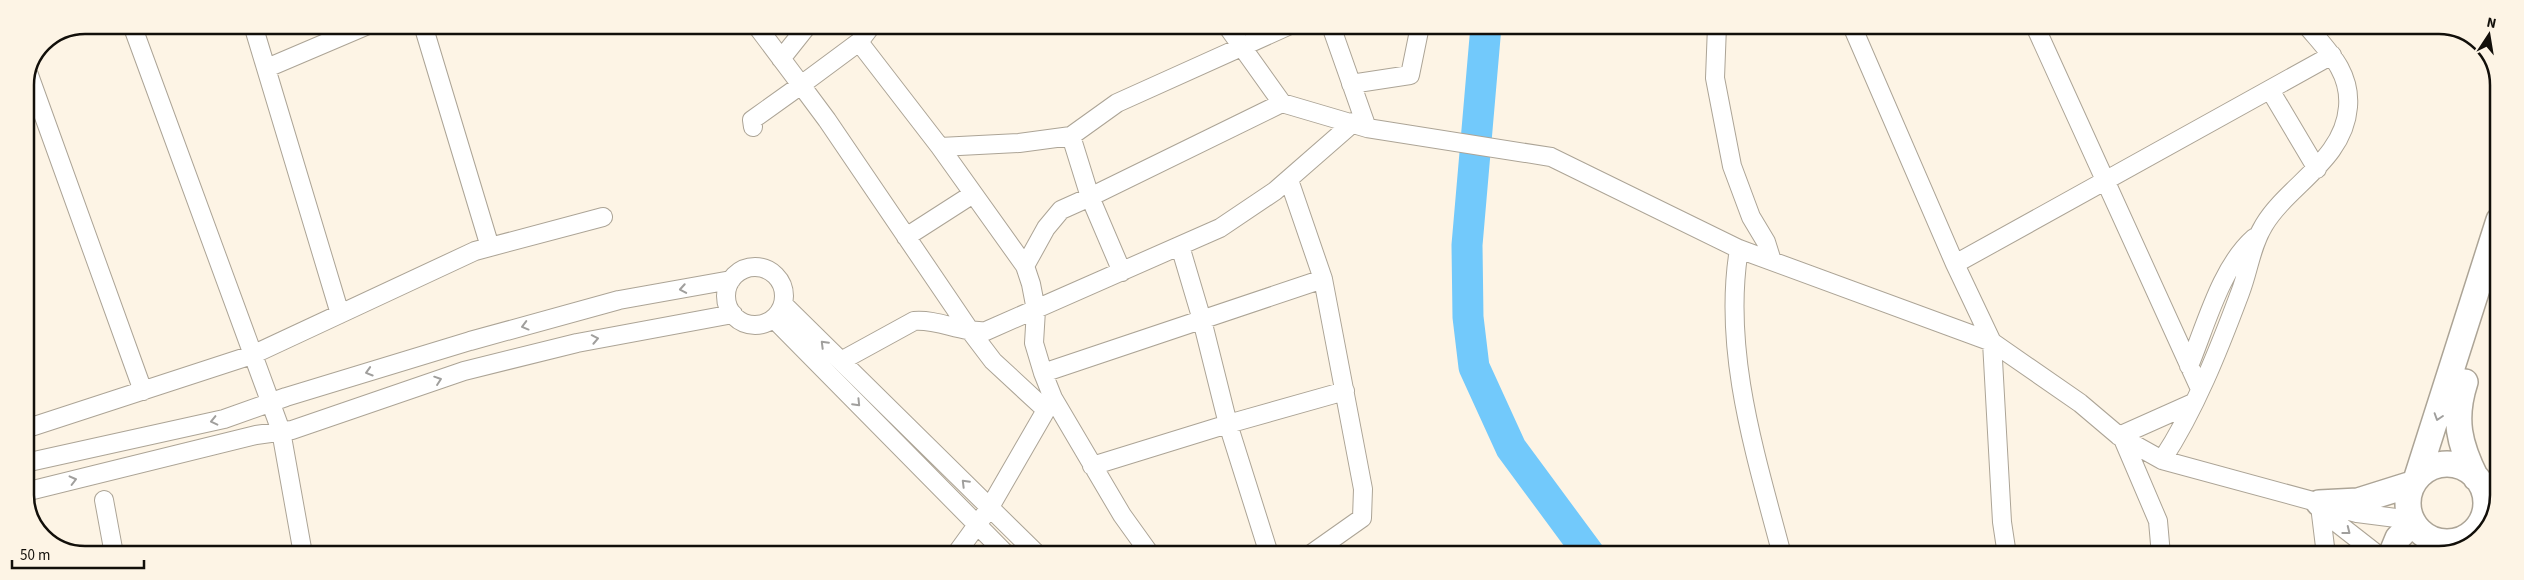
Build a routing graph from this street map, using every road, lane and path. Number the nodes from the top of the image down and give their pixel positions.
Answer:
1 (135, 34) edge
2 (256, 34) edge
3 (347, 34) edge
4 (426, 34) edge
5 (763, 34) edge
6 (801, 34) edge
7 (865, 34) edge
8 (1232, 34) edge
9 (1271, 34) edge
10 (1334, 34) edge
11 (1418, 34) edge
12 (1718, 34) edge
13 (1855, 34) edge
14 (2039, 34) edge
15 (2314, 34) edge
16 (859, 42) junction
17 (1241, 48) junction
18 (2332, 56) junction
19 (781, 59) junction
20 (267, 68) junction
21 (1352, 84) junction
22 (801, 85) junction
23 (34, 89) edge
24 (2270, 90) junction
25 (1282, 103) junction
26 (753, 127) dead end
27 (1368, 127) junction
28 (1071, 136) junction
29 (940, 147) junction
30 (2316, 169) junction
31 (1289, 180) junction
32 (2104, 183) junction
33 (973, 194) junction
34 (1090, 197) junction
35 (603, 217) dead end
36 (2258, 235) junction
37 (906, 238) junction
38 (2490, 245) edge
39 (1180, 246) junction
40 (490, 247) junction
41 (1739, 248) junction
42 (1772, 261) junction
43 (1955, 264) junction
44 (1024, 266) junction
45 (1122, 272) junction
46 (1323, 279) junction
47 (731, 280) junction
48 (2490, 302) edge
49 (783, 304) junction
50 (1036, 310) junction
51 (340, 314) junction
52 (733, 314) junction
53 (774, 319) junction
54 (1202, 320) junction
55 (971, 332) junction
56 (1992, 342) junction
57 (252, 355) junction
58 (841, 361) junction
59 (2189, 366) junction
60 (1043, 374) junction
61 (143, 391) junction
62 (1345, 391) junction
63 (2196, 396) junction
64 (270, 403) junction
65 (1050, 404) junction
66 (1228, 424) junction
67 (34, 426) edge
68 (281, 432) junction
69 (2121, 437) junction
70 (2162, 460) junction
71 (34, 461) edge
72 (1092, 466) junction
73 (2415, 481) junction
74 (34, 490) edge
75 (104, 500) dead end
76 (2487, 502) edge
77 (2320, 503) junction
78 (990, 507) junction
79 (2413, 521) junction
80 (977, 525) junction
81 (2452, 544) edge
82 (2448, 545) edge
83 (113, 546) edge
84 (302, 546) edge
85 (962, 546) edge
86 (998, 546) edge
87 (1029, 546) edge
88 (1144, 546) edge
89 (1266, 546) edge
90 (1322, 546) edge
91 (1780, 546) edge
92 (2006, 546) edge
93 (2160, 546) edge
94 (2325, 546) edge
95 (2366, 546) edge
96 (2395, 546) edge

1 - 57 street
2 - 20 street
3 - 20 street
4 - 40 street
5 - 19 street
6 - 19 street
7 - 16 street
8 - 17 street
9 - 17 street
10 - 21 street
11 - 21 street
12 - 42 street
13 - 43 street
14 - 32 street
15 - 18 street
16 - 22 street
16 - 29 street
17 - 25 street
17 - 28 street
18 - 24 street
18 - 30 street
19 - 22 street
20 - 51 street
21 - 27 street
22 - 26 street
22 - 37 street
23 - 61 street
24 - 30 street
24 - 32 street
25 - 27 street
25 - 34 street
27 - 31 street
27 - 41 street
28 - 29 street
28 - 34 street
29 - 33 street
30 - 36 street
31 - 39 street
31 - 46 street
32 - 43 street
32 - 59 street
33 - 37 street
33 - 44 street
34 - 44 street
34 - 45 street
35 - 40 street
36 - 59 street
36 - 63 street
37 - 55 street
38 -> 73 main road
39 - 45 street
39 - 54 street
40 - 51 street
41 - 42 street
41 - 91 street
42 - 56 street
43 - 56 street
44 - 50 street
45 - 50 street
46 - 54 street
46 - 62 street
47 - 49 street
47 - 52 street
47 -> 64 street
48 - 76 main road
49 - 53 street
58 -> 49 street
50 - 55 street
50 - 60 street
51 - 57 street
52 - 53 street
68 -> 52 street
53 -> 80 street
54 - 60 street
54 - 66 street
55 - 58 street
55 - 65 street
56 - 69 street
56 - 92 street
57 - 61 street
57 - 64 street
78 -> 58 street
59 - 63 street
60 - 65 street
61 - 67 street
62 - 66 street
62 - 90 street
63 - 69 street
63 - 70 street
64 - 68 street
64 -> 71 street
65 - 72 street
65 - 78 street
66 - 72 street
66 - 89 street
74 -> 68 street
68 - 84 street
69 - 70 street
69 - 93 street
70 - 77 street
72 - 88 street
73 - 76 main road
73 - 77 main road
73 - 79 main road
75 - 83 street
76 - 81 main road
77 - 79 street
77 - 94 street
77 -> 95 street
78 - 80 street
78 - 87 street
79 - 82 main road
79 - 96 main road
80 - 85 street
80 - 86 street

